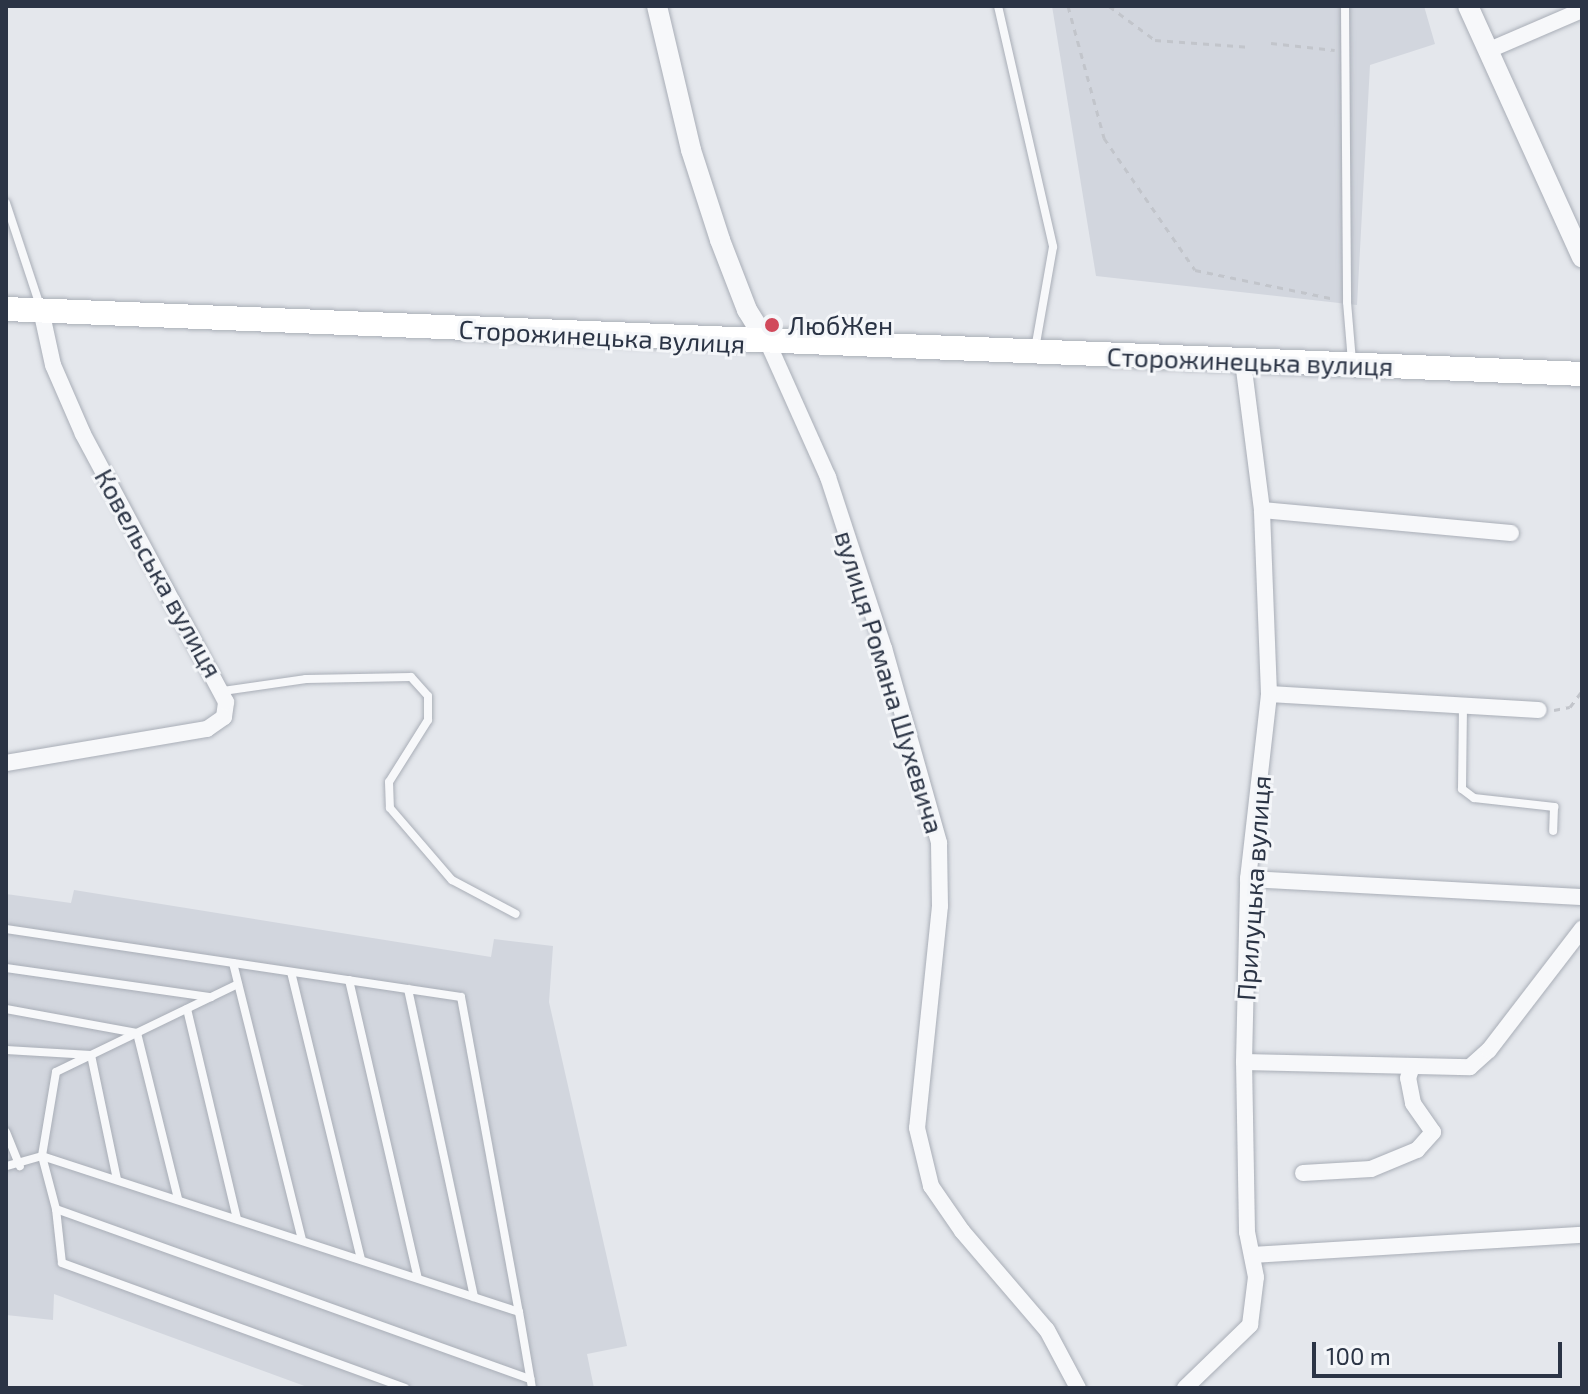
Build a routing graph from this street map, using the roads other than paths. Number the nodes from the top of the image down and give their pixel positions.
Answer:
1 (657, 6) edge
2 (998, 6) edge
3 (1345, 6) edge
4 (1468, 6) edge
5 (1582, 10) edge
6 (1487, 51) junction
7 (6, 203) edge
8 (1582, 257) edge
9 (6, 309) edge
10 (41, 310) junction
11 (768, 343) junction
12 (1034, 353) junction
13 (1243, 361) junction
14 (1353, 365) junction
15 (1582, 374) edge
16 (1262, 510) junction
17 (1511, 533) dead end
18 (223, 691) junction
19 (1269, 694) junction
20 (1463, 705) junction
21 (1539, 710) road end
22 (6, 763) edge
23 (1553, 831) dead end
24 (1248, 879) junction
25 (1582, 897) edge
26 (516, 914) dead end
27 (6, 929) edge
28 (1582, 929) edge
29 (233, 963) junction
30 (6, 968) edge
31 (291, 972) junction
32 (349, 980) junction
33 (238, 984) junction
34 (408, 989) junction
35 (211, 997) junction
36 (6, 1009) edge
37 (187, 1009) junction
38 (137, 1033) junction
39 (6, 1050) edge
40 (91, 1055) junction
41 (1244, 1062) junction
42 (1412, 1067) junction
43 (6, 1132) edge
44 (42, 1156) junction
45 (6, 1166) edge
46 (20, 1166) junction
47 (1303, 1173) dead end
48 (117, 1179) junction
49 (178, 1199) junction
50 (56, 1209) junction
51 (237, 1219) junction
52 (1582, 1235) edge
53 (302, 1240) junction
54 (1252, 1255) junction
55 (361, 1260) junction
56 (418, 1278) junction
57 (474, 1297) junction
58 (519, 1312) junction
59 (531, 1383) edge
60 (405, 1388) edge
61 (1078, 1388) edge
62 (1185, 1388) edge

1 - 11 street, вулиця Романа Шухевича
2 - 12 lane
3 - 14 lane
4 - 6 street
5 - 6 street
6 - 8 street
7 - 10 lane
9 - 10 main road, Сторожинецька вулиця
10 - 11 main road, Сторожинецька вулиця
10 - 18 street, Ковельська вулиця
11 - 12 main road, Сторожинецька вулиця
11 - 61 street, вулиця Романа Шухевича
12 - 13 main road, Сторожинецька вулиця
13 - 14 main road, Сторожинецька вулиця
13 - 16 street, Прилуцька вулиця
14 - 15 main road, Сторожинецька вулиця
16 - 17 street
16 - 19 street, Прилуцька вулиця
18 - 22 street, Ковельська вулиця
18 - 26 lane
19 - 20 street
19 - 24 street, Прилуцька вулиця
20 - 21 street
20 - 23 lane
24 - 25 street
24 - 41 street, Прилуцька вулиця
27 - 29 lane
28 - 42 street
29 - 31 lane
29 - 33 lane
30 - 35 lane
31 - 32 lane
31 - 55 lane
32 - 34 lane
32 - 56 lane
33 - 35 lane
33 - 53 lane
34 - 57 lane
34 - 58 lane
35 - 37 lane
36 - 38 lane
37 - 38 lane
37 - 51 lane
38 - 40 lane
38 - 49 lane
39 - 40 lane
40 - 44 lane
40 - 48 lane
41 - 42 street
41 - 54 street, Прилуцька вулиця
42 - 47 street
43 - 46 lane
44 - 46 lane
44 - 48 lane
44 - 50 lane
45 - 46 lane
48 - 49 lane
49 - 51 lane
50 - 59 lane
50 - 60 lane
51 - 53 lane
52 - 54 street
53 - 55 lane
54 - 62 street, Прилуцька вулиця
55 - 56 lane
56 - 57 lane
57 - 58 lane
58 - 59 lane

